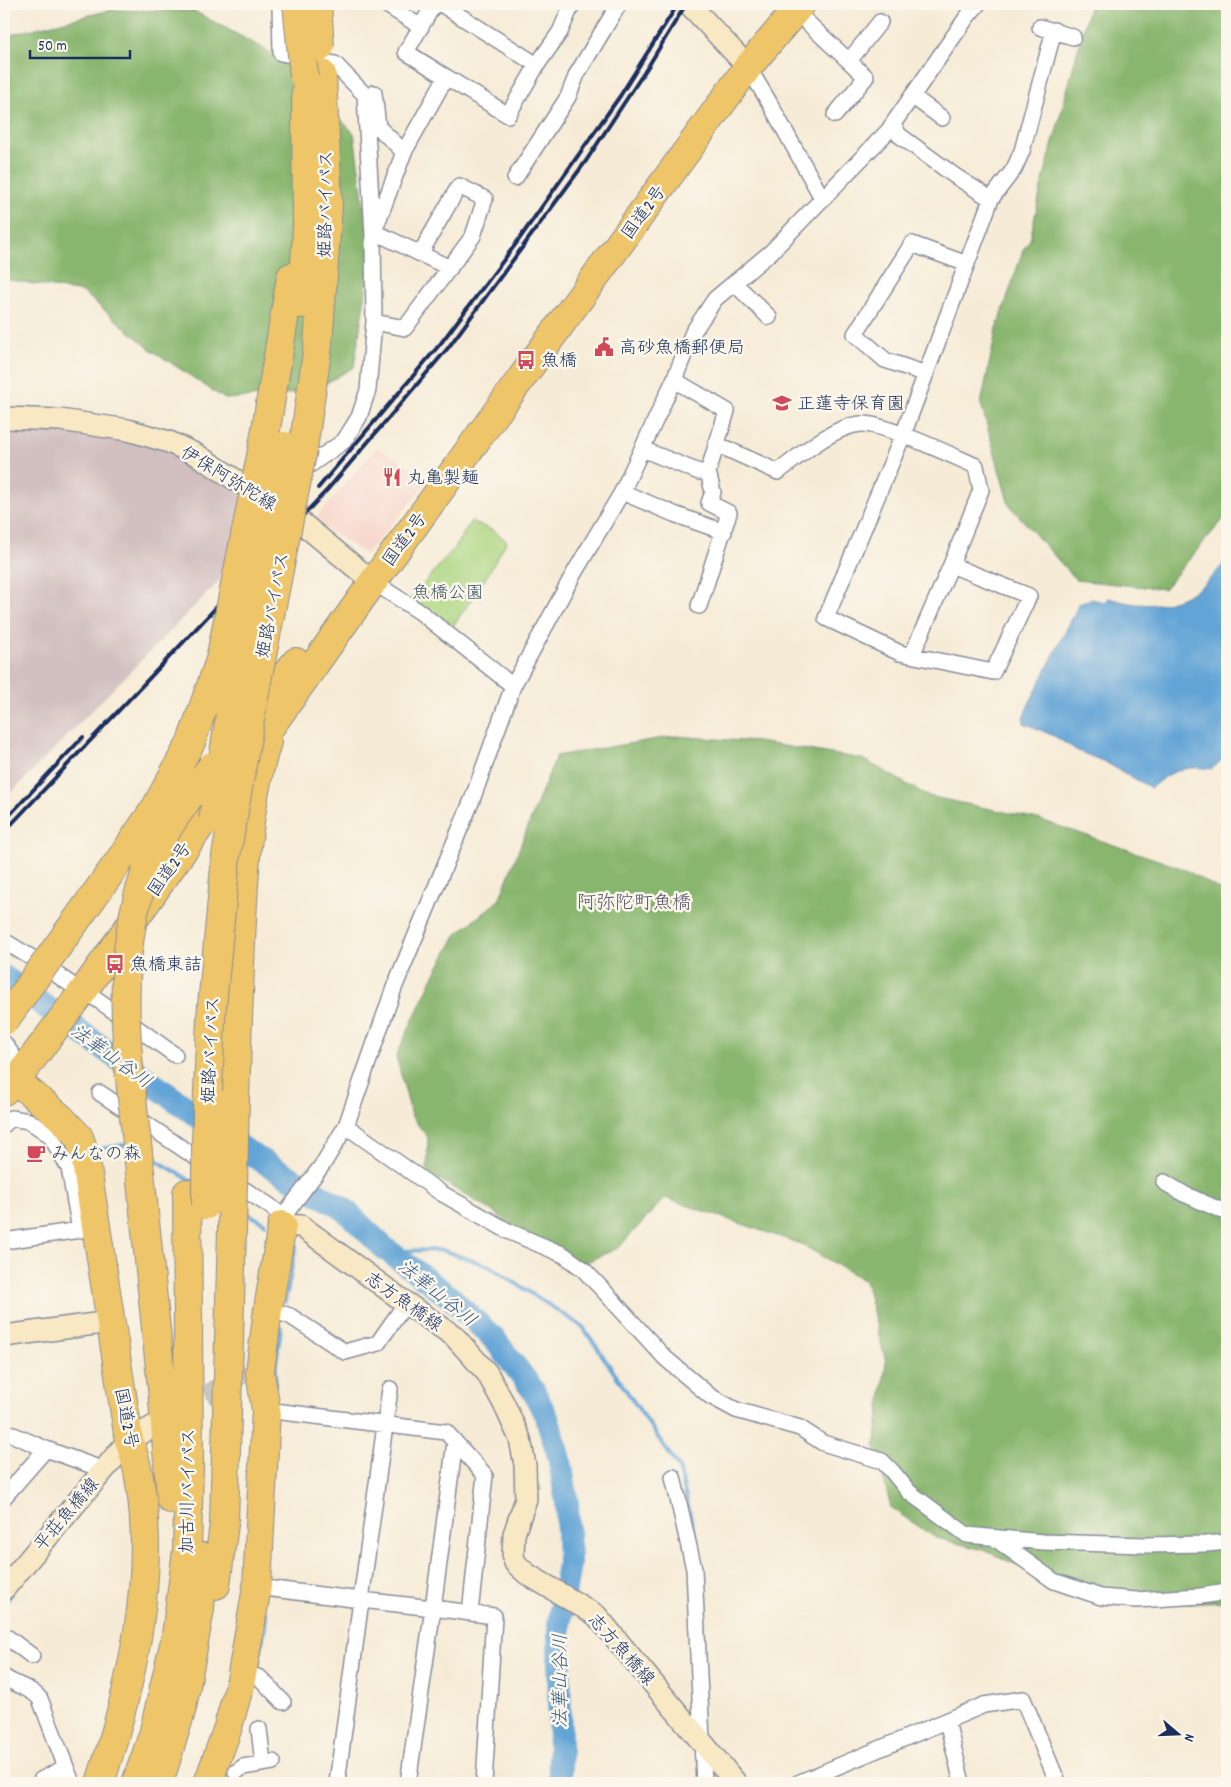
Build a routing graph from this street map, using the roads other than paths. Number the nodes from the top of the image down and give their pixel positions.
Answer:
1 (280, 4) edge
2 (297, 4) edge
3 (317, 4) edge
4 (385, 4) edge
5 (435, 4) edge
6 (572, 4) edge
7 (620, 4) edge
8 (689, 4) edge
9 (978, 4) edge
10 (798, 7) edge
11 (880, 22) dead end
12 (421, 27) junction
13 (1073, 37) dead end
14 (848, 61) junction
15 (538, 66) junction
16 (748, 67) junction
17 (446, 77) junction
18 (311, 84) junction
19 (374, 93) dead end
20 (912, 96) junction
21 (835, 114) dead end
22 (942, 118) dead end
23 (893, 124) junction
24 (404, 152) junction
25 (522, 176) dead end
26 (822, 198) junction
27 (991, 199) junction
28 (373, 234) junction
29 (420, 254) junction
30 (966, 264) junction
31 (450, 268) junction
32 (734, 284) junction
33 (769, 317) dead end
34 (374, 322) junction
35 (926, 374) junction
36 (674, 380) junction
37 (4, 418) edge
38 (903, 436) junction
39 (716, 444) junction
40 (284, 445) junction
41 (642, 449) junction
42 (708, 472) junction
43 (238, 480) junction
44 (622, 492) junction
45 (724, 532) junction
46 (951, 565) junction
47 (369, 579) junction
48 (699, 606) dead end
49 (912, 655) junction
50 (513, 686) junction
51 (274, 722) junction
52 (4, 941) edge
53 (83, 991) junction
54 (4, 1021) edge
55 (4, 1043) edge
56 (175, 1055) dead end
57 (18, 1075) edge
58 (100, 1093) dead end
59 (4, 1125) edge
60 (346, 1126) junction
61 (1164, 1182) dead end
62 (197, 1199) joint
63 (1227, 1213) edge
64 (285, 1217) junction
65 (4, 1241) edge
66 (406, 1303) junction
67 (279, 1313) junction
68 (110, 1322) junction
69 (4, 1336) edge
70 (390, 1389) dead end
71 (274, 1411) junction
72 (385, 1423) junction
73 (156, 1425) dead end
74 (4, 1431) edge
75 (129, 1440) junction
76 (455, 1442) junction
77 (46, 1449) junction
78 (104, 1470) junction
79 (673, 1477) dead end
80 (4, 1497) edge
81 (993, 1538) junction
82 (1227, 1542) edge
83 (7, 1578) edge
84 (265, 1589) junction
85 (1227, 1592) edge
86 (361, 1600) junction
87 (433, 1608) junction
88 (470, 1613) junction
89 (4, 1635) edge
90 (32, 1656) dead end
91 (249, 1674) junction
92 (4, 1676) edge
93 (283, 1702) dead end
94 (170, 1712) junction
95 (947, 1721) junction
96 (258, 1729) dead end
97 (702, 1742) junction
98 (66, 1767) junction
99 (226, 1776) edge
100 (41, 1780) dead end
101 (72, 1783) edge
102 (100, 1783) edge
103 (136, 1783) edge
104 (159, 1783) edge
105 (337, 1783) edge
106 (408, 1783) edge
107 (484, 1783) edge
108 (704, 1783) edge
109 (736, 1783) edge
110 (798, 1783) edge
111 (962, 1783) edge
112 (1058, 1783) edge

1 - 28 street
2 - 18 highway, 姫路バイパス, bridge
3 - 18 highway, 姫路バイパス, bridge
4 - 12 street
5 - 12 street
5 - 15 street
6 - 15 street
7 - 25 street
8 - 16 main road
9 - 20 street
10 - 14 street
10 - 16 highway, 国道2号
11 - 14 street
12 - 17 street
13 - 27 street
14 - 21 street
15 - 17 street
16 - 26 street
16 - 47 highway, 国道2号
17 - 24 street
18 - 40 highway, 姫路バイパス
19 - 24 street
20 - 22 street
20 - 23 street
23 - 26 street
23 - 27 street
24 - 28 street
26 - 32 street
27 - 30 street
28 - 29 street
28 - 34 street
29 - 31 street
29 - 31 street
30 - 35 street
30 - 35 street
31 - 34 street
32 - 33 street
32 - 36 street
34 - 43 street
35 - 38 street
36 - 39 street
36 - 41 street
37 - 43 main road, 伊保阿弥陀線
38 - 39 street
38 - 46 street
38 - 49 street
39 - 42 street
40 - 54 highway, bridge
40 - 62 highway, 姫路バイパス, bridge
41 - 42 street
41 - 44 street
42 - 45 street
43 - 47 main road, 伊保阿弥陀線
44 - 45 street
44 - 50 street
45 - 48 street
46 - 49 street
46 - 49 street
47 - 50 street
47 - 51 highway, 国道2号
47 - 94 highway, bridge
50 - 60 street
51 - 53 highway, 国道2号
51 - 94 highway, bridge
52 - 53 street
53 - 56 street
53 - 57 highway, 国道2号
55 - 57 street
57 - 68 highway, 国道2号
58 - 64 street
59 - 65 street
60 - 64 street
60 - 81 street
61 - 63 street
62 - 94 highway, 加古川バイパス
64 - 66 main road, 志方魚橋線
64 - 67 highway
66 - 67 street
66 - 97 main road, 志方魚橋線
67 - 71 highway
68 - 69 main road
68 - 75 highway, 国道2号
70 - 72 street
71 - 72 street
71 - 84 highway
72 - 76 street
72 - 86 street
73 - 75 main road
74 - 77 street
75 - 78 main road, 平荘魚橋線
75 - 102 highway, 国道2号
76 - 87 street
76 - 88 street
77 - 78 street
77 - 80 street
78 - 83 main road, 平荘魚橋線
79 - 97 street
81 - 82 street
81 - 85 street
84 - 86 street
84 - 91 highway
86 - 87 street
86 - 105 street
87 - 88 street
87 - 106 street
88 - 107 street
89 - 90 street
91 - 93 street
91 - 99 highway
92 - 98 street
94 - 103 highway, 加古川バイパス
94 - 104 highway, 加古川バイパス
95 - 110 street
95 - 111 street
95 - 112 street
96 - 99 street
97 - 108 street
97 - 109 main road, 志方魚橋線
98 - 100 street
98 - 101 street

